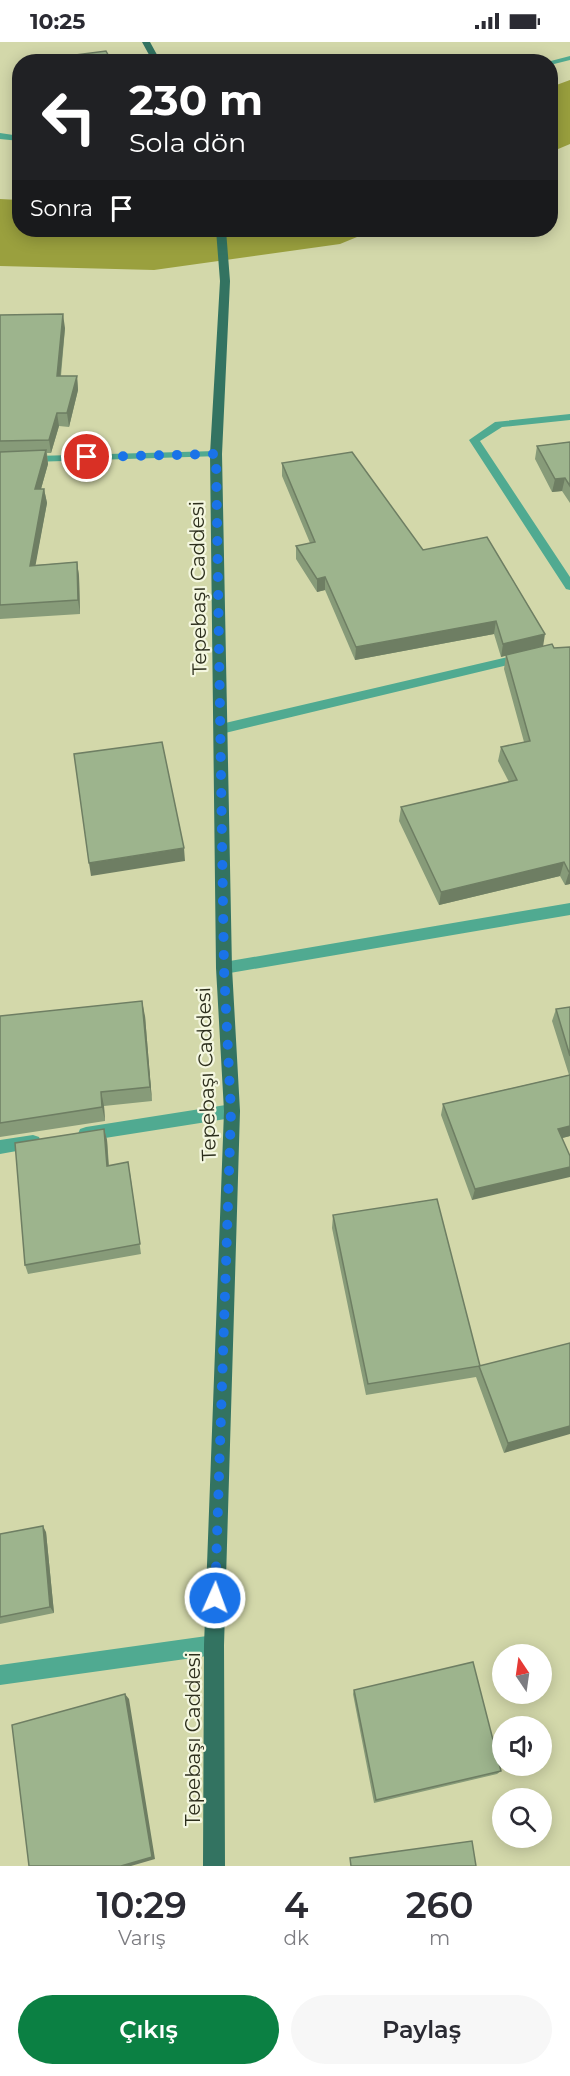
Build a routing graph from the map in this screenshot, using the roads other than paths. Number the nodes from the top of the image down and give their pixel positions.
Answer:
1 (222, 237) edge
2 (570, 417) edge
3 (216, 454) junction
4 (0, 459) edge
5 (570, 586) edge
6 (535, 655) edge
7 (221, 729) junction
8 (570, 909) edge
9 (224, 969) junction
10 (231, 1112) junction
11 (69, 1137) edge
12 (46, 1140) edge
13 (0, 1147) edge
14 (214, 1645) junction
15 (0, 1675) edge
16 (214, 1866) edge

1 - 3 main road, Tepebaşı Caddesi
2 - 5 street
3 - 4 street
3 - 7 main road, Tepebaşı Caddesi
6 - 7 street
7 - 9 main road, Tepebaşı Caddesi
8 - 9 street
9 - 10 main road, Tepebaşı Caddesi
10 - 11 street
10 - 14 main road, Tepebaşı Caddesi
12 - 13 street
14 - 15 street
14 - 16 main road, Tepebaşı Caddesi

